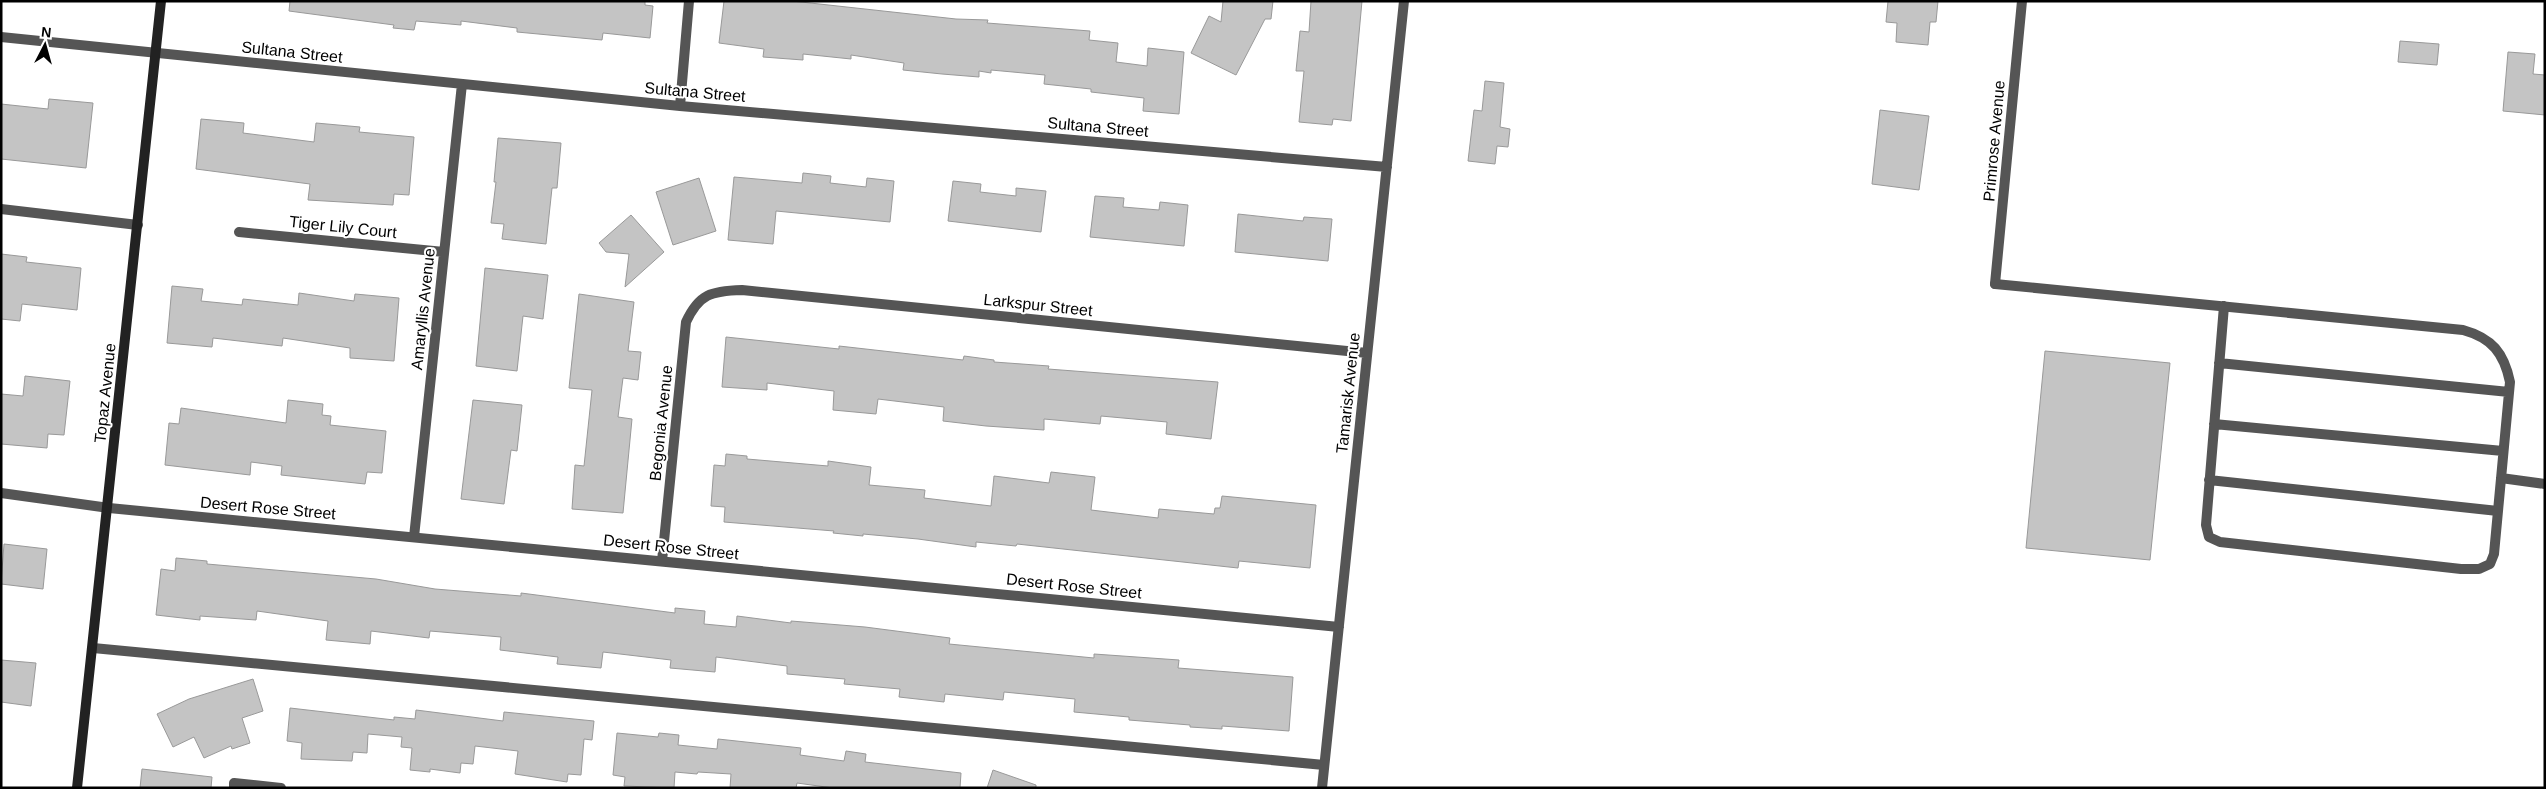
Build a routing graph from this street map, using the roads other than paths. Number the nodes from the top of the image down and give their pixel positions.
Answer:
1 (161, 1) edge
2 (689, 1) edge
3 (1404, 1) edge
4 (2022, 1) edge
5 (1, 37) edge
6 (156, 52) junction
7 (462, 84) junction
8 (680, 106) junction
9 (1387, 167) junction
10 (1, 210) edge
11 (138, 225) junction
12 (239, 232) dead end
13 (444, 252) junction
14 (706, 295) joint
15 (2224, 306) junction
16 (1367, 354) junction
17 (2219, 363) junction
18 (2508, 392) junction
19 (2214, 424) junction
20 (2503, 451) junction
21 (2501, 478) junction
22 (2209, 480) junction
23 (2545, 484) edge
24 (1, 493) edge
25 (108, 508) junction
26 (2498, 511) junction
27 (414, 537) junction
28 (662, 561) junction
29 (1339, 627) junction
30 (93, 648) junction
31 (1324, 765) junction
32 (234, 786) edge
33 (77, 788) edge
34 (281, 788) edge
35 (1322, 788) edge

1 - 6 street, Topaz Avenue
2 - 8 street
3 - 9 street, Tamarisk Avenue
4 - 15 street, Primrose Avenue
5 - 6 street, Sultana Street
6 - 7 street, Sultana Street
6 - 11 street, Topaz Avenue
7 - 8 street, Sultana Street
7 - 13 street, Amaryllis Avenue
8 - 9 street, Sultana Street
9 - 16 street, Tamarisk Avenue
10 - 11 street
11 - 25 street, Topaz Avenue
12 - 13 street, Tiger Lily Court
13 - 27 street, Amaryllis Avenue
14 - 16 street, Larkspur Street
14 - 28 street, Begonia Avenue
15 - 17 street
15 - 18 street
16 - 29 street, Tamarisk Avenue
17 - 18 street
17 - 19 street
18 - 20 street
19 - 20 street
19 - 22 street
20 - 21 street
21 - 23 street
21 - 26 street
22 - 26 street
22 - 26 street
24 - 25 street, Desert Rose Street
25 - 27 street, Desert Rose Street
25 - 30 street, Topaz Avenue
27 - 28 street, Desert Rose Street
28 - 29 street, Desert Rose Street
29 - 31 street, Tamarisk Avenue
30 - 31 street
30 - 33 street, Topaz Avenue
31 - 35 street, Tamarisk Avenue
32 - 34 street

